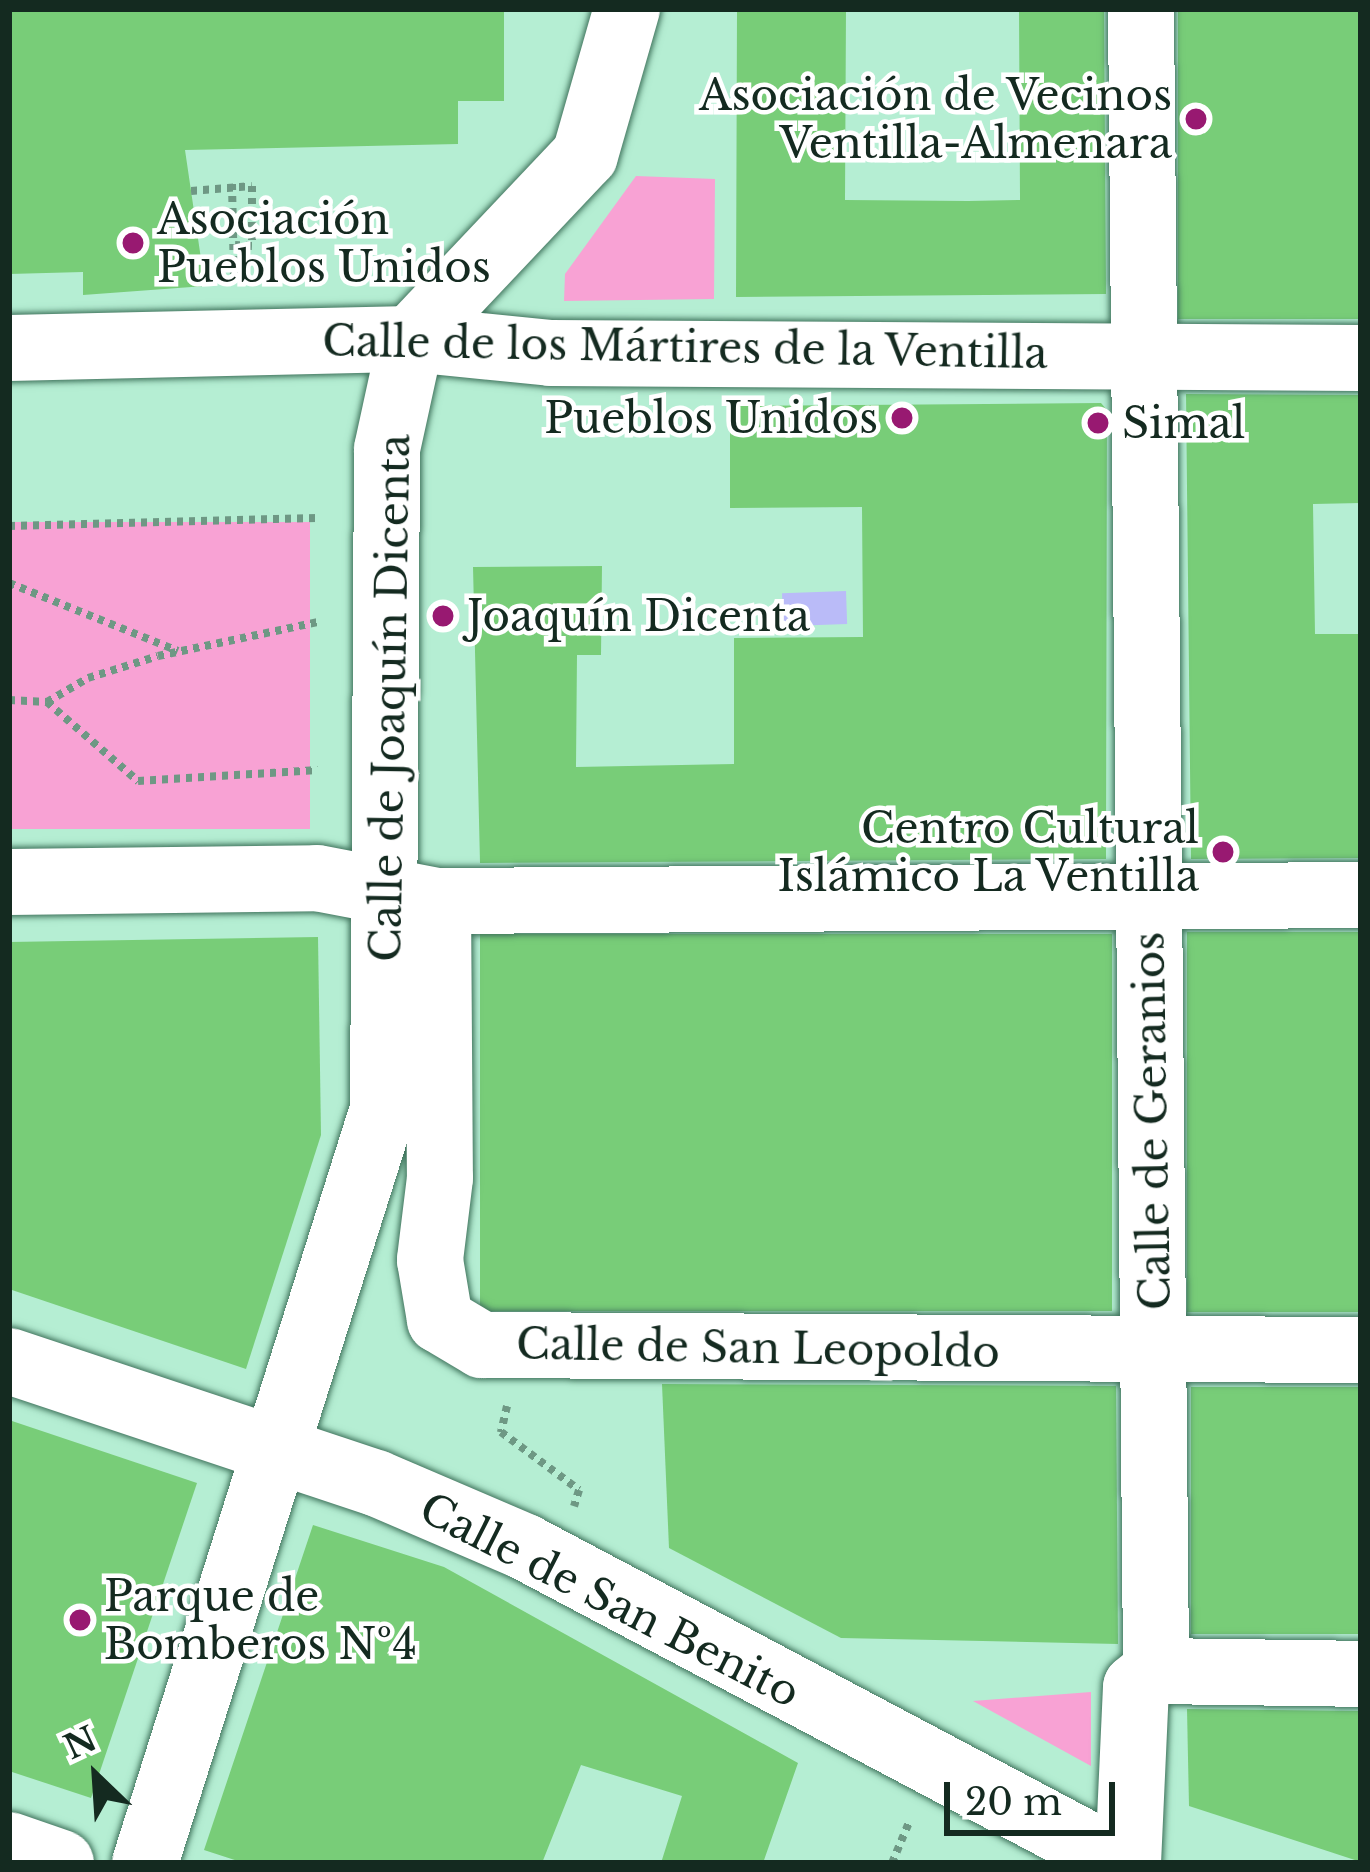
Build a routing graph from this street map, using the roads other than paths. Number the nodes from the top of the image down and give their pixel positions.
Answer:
1 (627, 9) edge
2 (1141, 9) edge
3 (411, 339) junction
4 (9, 348) edge
5 (1142, 357) junction
6 (1361, 358) edge
7 (9, 882) edge
8 (413, 895) junction
9 (1361, 895) edge
10 (1148, 898) junction
11 (1361, 1350) edge
12 (1154, 1351) junction
13 (9, 1361) edge
14 (273, 1448) junction
15 (1156, 1672) junction
16 (1361, 1674) edge
17 (9, 1845) edge
18 (61, 1863) edge
19 (146, 1863) edge
20 (1125, 1863) edge

1 - 3 street
2 - 5 street, Calle de Geranios
3 - 4 street, Calle de los Mártires de la Ventilla
3 - 5 street, Calle de los Mártires de la Ventilla
3 - 8 street, Calle de Joaquín Dicenta
5 - 6 street, Calle de los Mártires de la Ventilla
5 - 10 street, Calle de Geranios
7 - 8 street
8 - 10 street
8 - 12 street, Calle de San Leopoldo
8 - 14 street, Calle de Joaquín Dicenta
9 - 10 street
10 - 12 street, Calle de Geranios
11 - 12 street, Calle de San Leopoldo
12 - 15 street, Calle de Geranios
13 - 14 street, Calle de San Benito
14 - 19 street, Calle de Joaquín Dicenta
14 - 20 street, Calle de San Benito
15 - 16 street
15 - 20 street, Calle de Geranios
17 - 18 street

